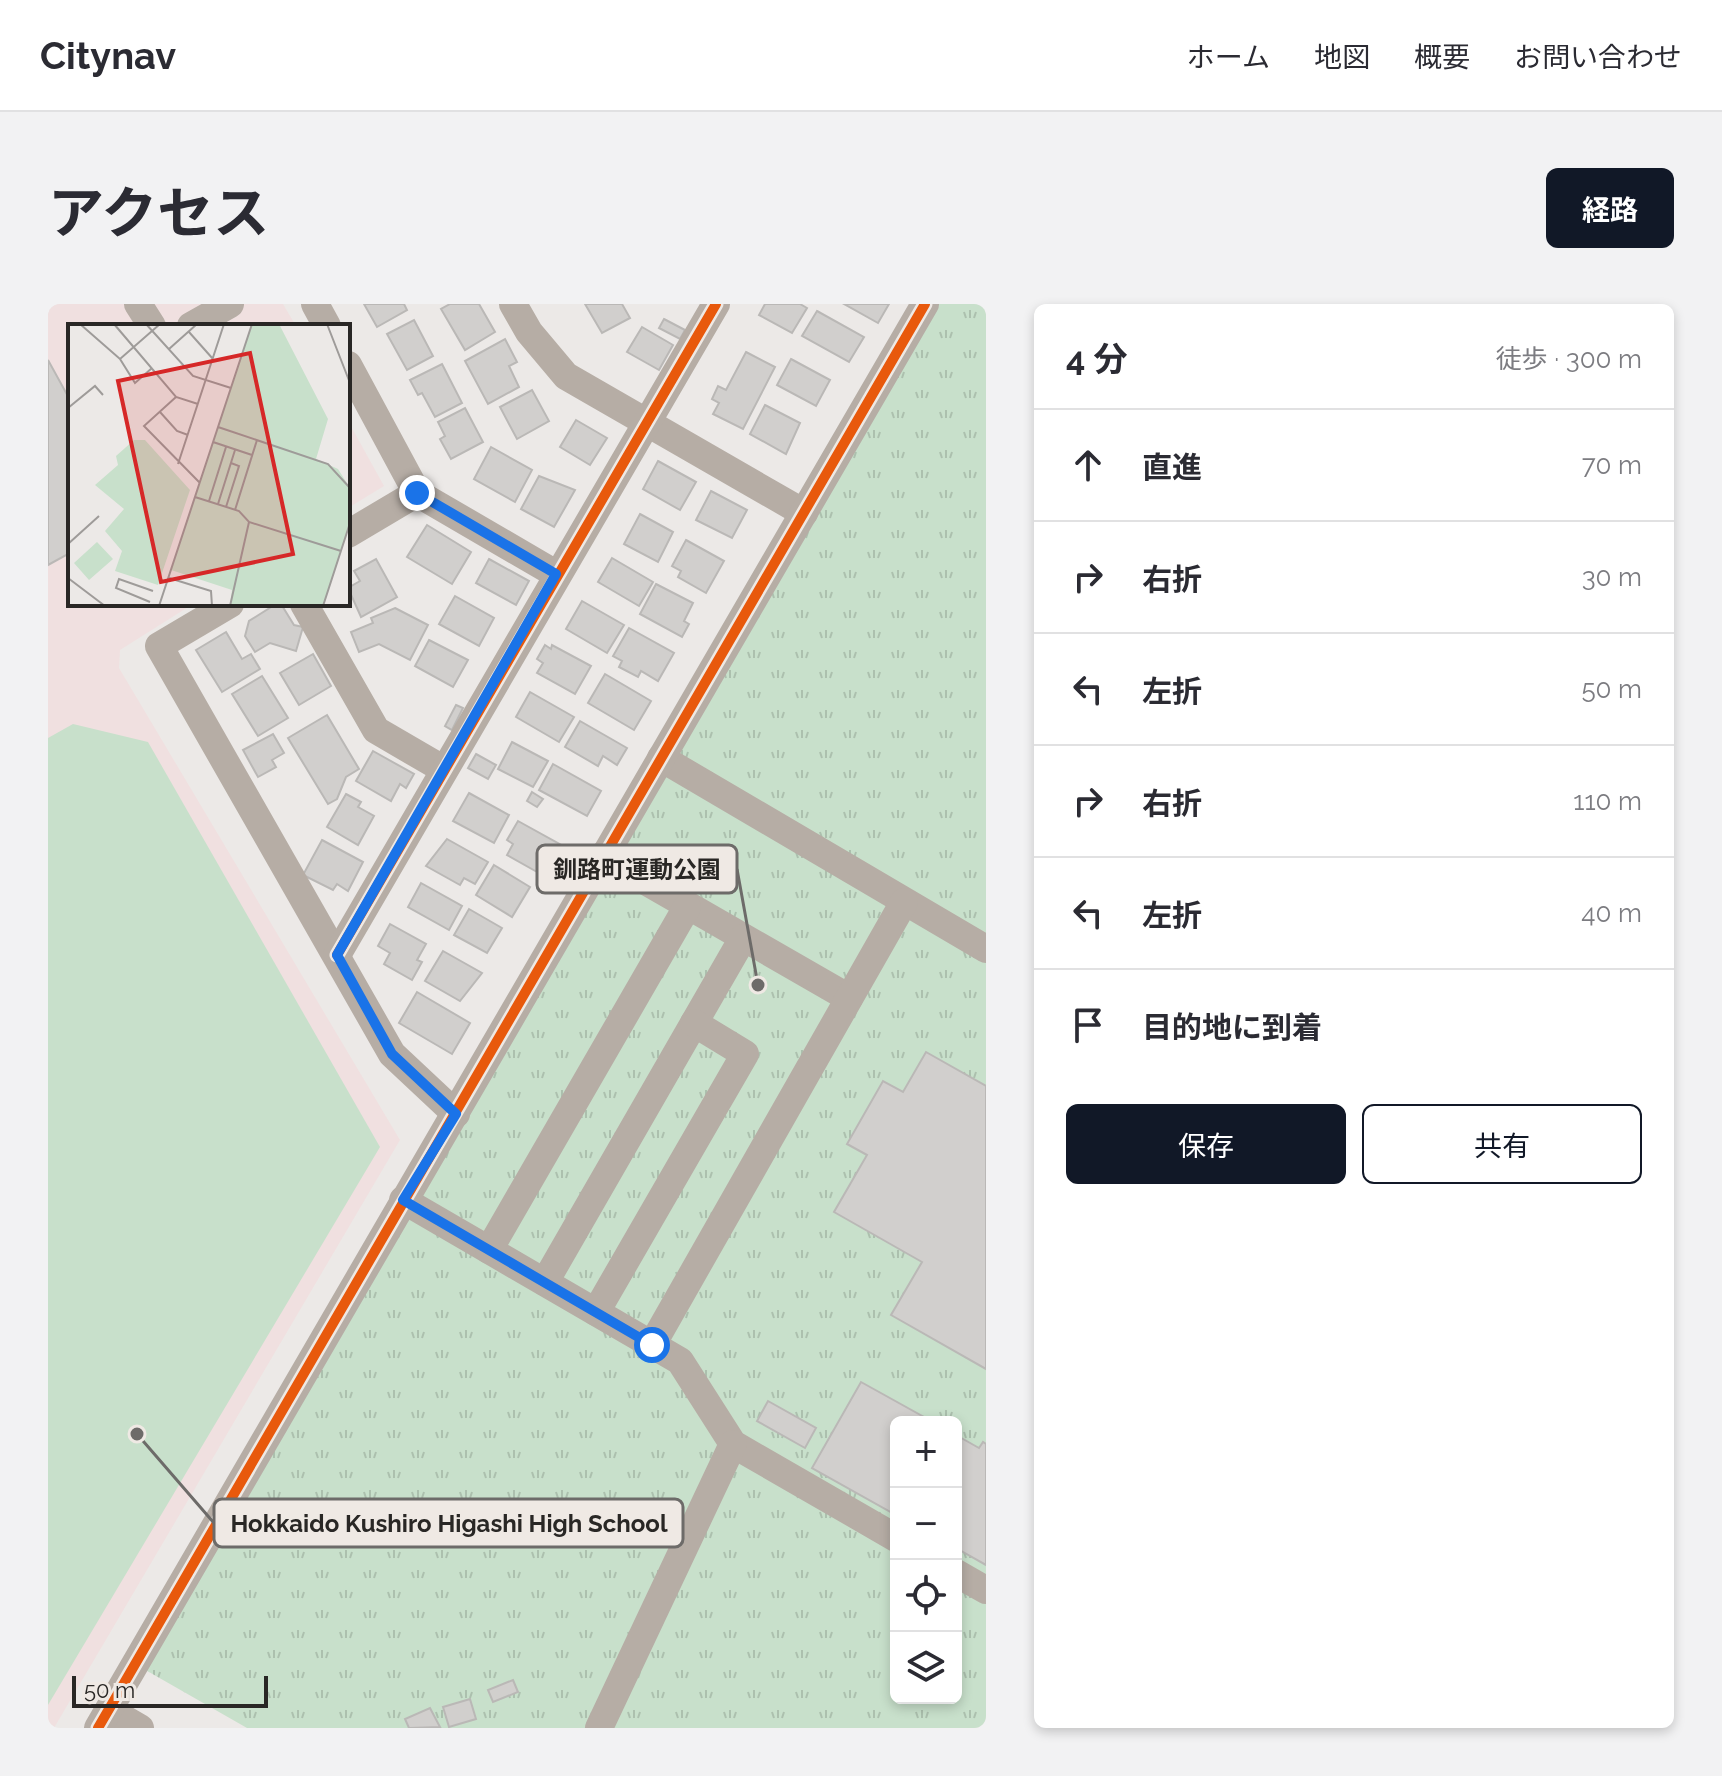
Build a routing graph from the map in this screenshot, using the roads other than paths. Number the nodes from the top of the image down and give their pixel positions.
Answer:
1 (138, 304) edge
2 (230, 304) edge
3 (315, 304) edge
4 (513, 304) edge
5 (716, 304) edge
6 (925, 304) edge
7 (151, 324) edge
8 (195, 324) edge
9 (326, 324) edge
10 (350, 369) edge
11 (650, 422) junction
12 (417, 493) junction
13 (804, 513) junction
14 (350, 533) edge
15 (556, 574) junction
16 (227, 606) edge
17 (305, 606) edge
18 (661, 758) junction
19 (443, 769) junction
20 (602, 856) junction
21 (904, 902) junction
22 (687, 907) junction
23 (743, 938) junction
24 (986, 949) edge
25 (337, 955) junction
26 (849, 998) junction
27 (694, 1023) junction
28 (456, 1114) junction
29 (403, 1200) junction
30 (489, 1250) junction
31 (545, 1282) junction
32 (596, 1312) junction
33 (652, 1345) junction
34 (733, 1444) junction
35 (890, 1535) edge
36 (962, 1576) edge
37 (986, 1590) edge
38 (103, 1719) edge
39 (140, 1728) edge
40 (599, 1728) edge

1 - 7 street
2 - 8 street
3 - 9 street
4 - 11 street
5 - 11 street
6 - 13 street
10 - 12 street
11 - 13 street
11 - 15 street
12 - 14 street
12 - 15 street
13 - 18 street
15 - 19 street
16 - 25 street
17 - 19 street
18 - 20 street
18 - 21 street
19 - 25 street
20 - 22 street
20 - 28 street
21 - 24 street
21 - 26 street
22 - 23 street
22 - 30 street
23 - 26 street
23 - 27 street
25 - 28 street
26 - 33 street
27 - 31 street
27 - 32 street
28 - 29 street
29 - 30 street
29 - 38 street
30 - 31 street
31 - 32 street
32 - 33 street
33 - 34 street
34 - 35 street
34 - 40 street
36 - 37 street
38 - 39 street

